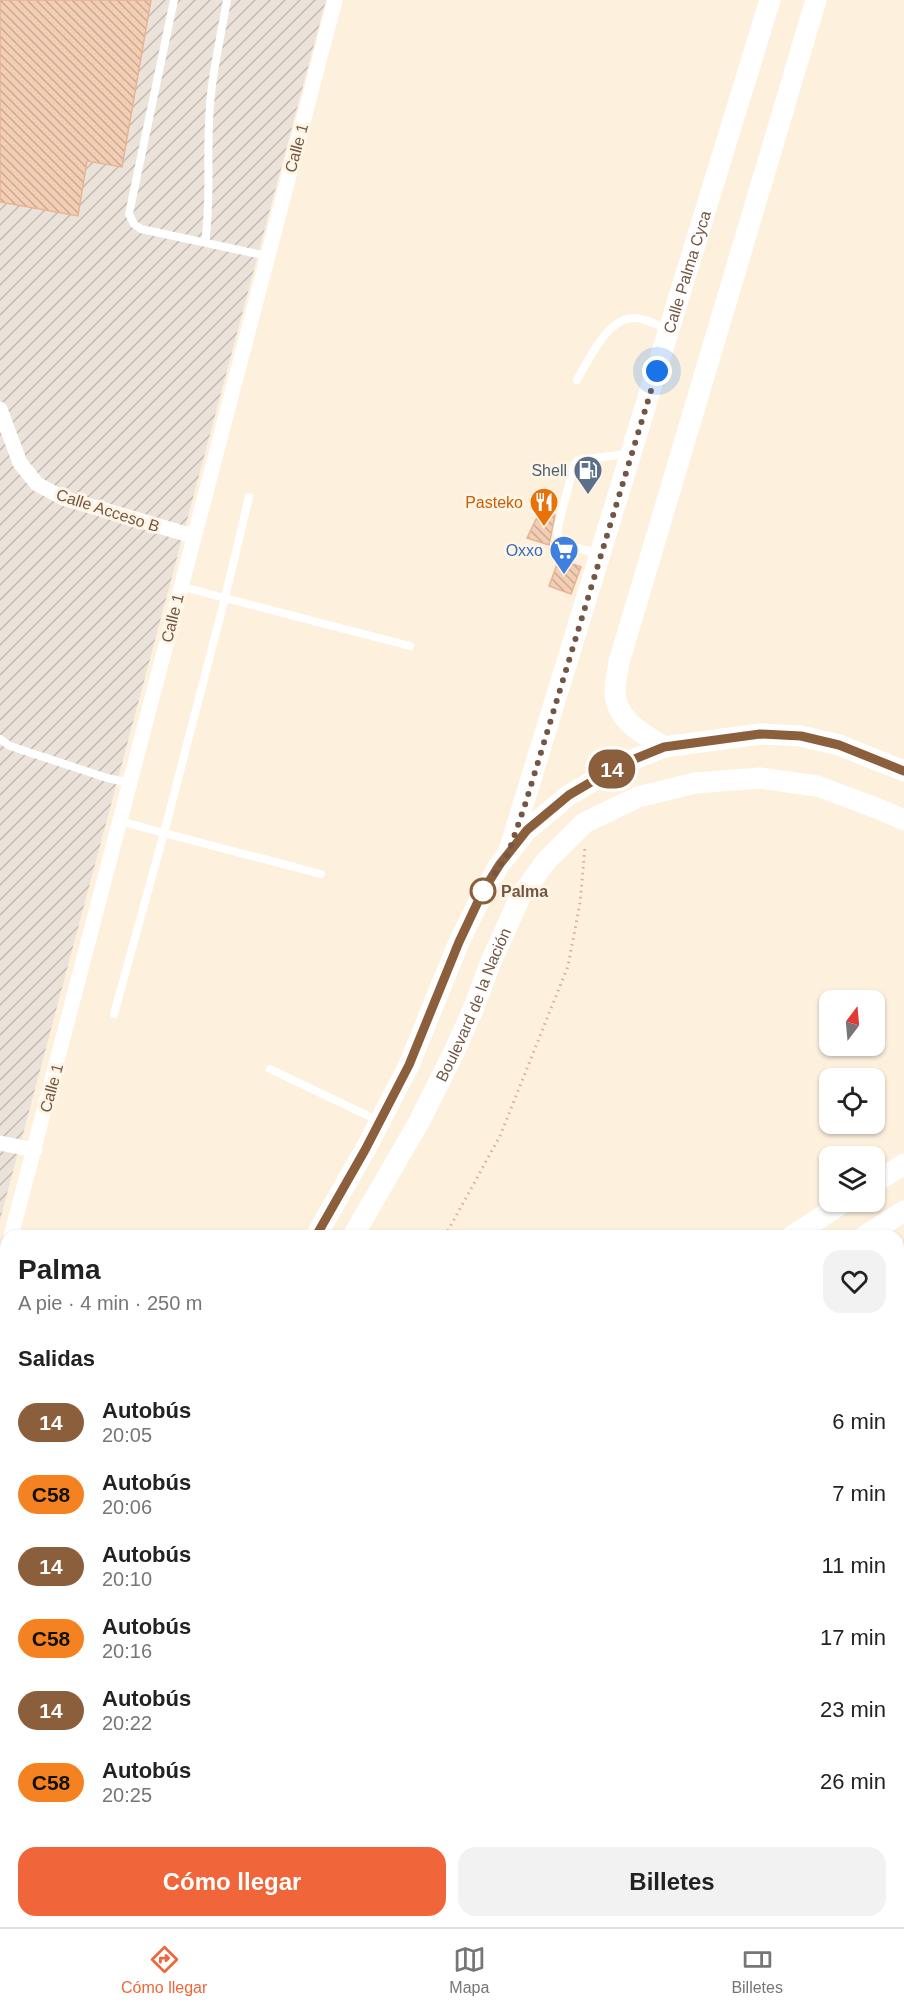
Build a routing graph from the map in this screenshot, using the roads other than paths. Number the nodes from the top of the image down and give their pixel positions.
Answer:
1 (174, 0) edge
2 (227, 0) edge
3 (335, 0) edge
4 (770, 0) edge
5 (816, 0) edge
6 (205, 242) junction
7 (267, 256) junction
8 (669, 330) junction
9 (576, 380) dead end
10 (0, 408) edge
11 (4, 432) edge
12 (632, 454) junction
13 (249, 497) dead end
14 (193, 536) junction
15 (601, 554) junction
16 (180, 586) junction
17 (225, 598) junction
18 (410, 646) dead end
19 (0, 739) edge
20 (664, 747) junction
21 (904, 771) edge
22 (130, 783) junction
23 (904, 820) edge
24 (120, 821) junction
25 (164, 833) junction
26 (508, 854) junction
27 (321, 873) dead end
28 (114, 1014) dead end
29 (270, 1069) dead end
30 (380, 1122) junction
31 (0, 1143) edge
32 (35, 1150) junction
33 (904, 1164) edge
34 (885, 1176) edge
35 (904, 1211) edge
36 (829, 1212) edge
37 (13, 1230) edge
38 (319, 1230) edge
39 (356, 1230) edge
40 (801, 1230) edge
41 (874, 1230) edge

1 - 6 lane
2 - 6 lane
3 - 7 street, Calle 1
4 - 8 main road, Calle Palma Cyca
5 - 20 main road
6 - 7 lane
7 - 14 street, Calle 1
8 - 9 lane
8 - 12 main road, Calle Palma Cyca
10 - 11 street, Calle Acceso B
11 - 14 street, Calle Acceso B
12 - 15 main road, Calle Palma Cyca
12 - 15 lane
13 - 17 lane
14 - 16 street, Calle 1
15 - 26 main road, Calle Palma Cyca
16 - 17 lane
16 - 22 street, Calle 1
17 - 18 lane
17 - 25 lane
19 - 22 lane
20 - 21 main road, Boulevard de la Nación
20 - 26 main road, Boulevard de la Nación
22 - 24 street, Calle 1
23 - 39 main road, Boulevard de la Nación
24 - 25 lane
24 - 32 street, Calle 1
25 - 27 lane
25 - 28 lane
26 - 30 main road, Boulevard de la Nación
29 - 30 lane
30 - 38 main road, Boulevard de la Nación
31 - 32 street
32 - 37 street, Calle 1
33 - 34 main road
35 - 41 main road
36 - 40 main road

